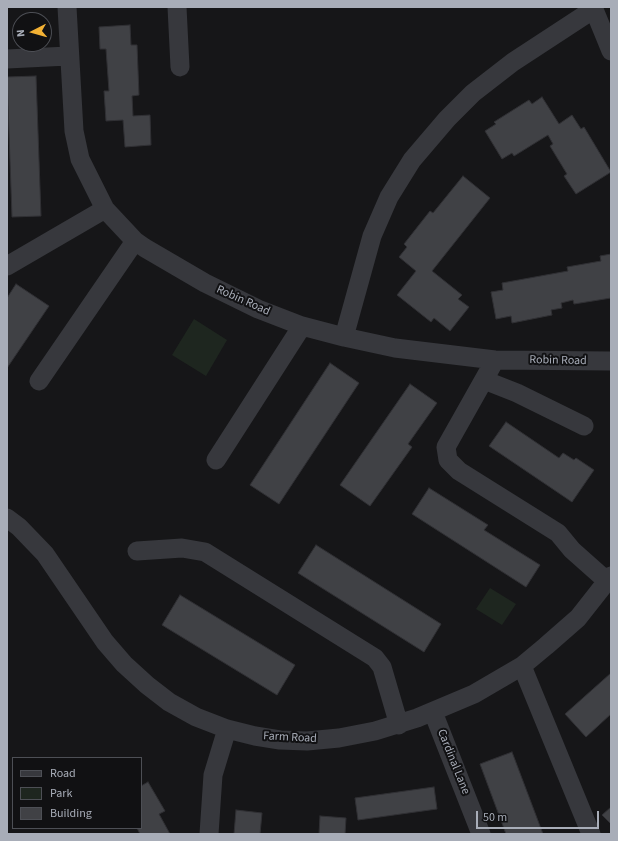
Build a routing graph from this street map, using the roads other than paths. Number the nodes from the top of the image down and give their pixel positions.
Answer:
1 (67, 7) edge
2 (176, 7) edge
3 (594, 8) edge
4 (611, 51) edge
5 (68, 56) junction
6 (7, 60) edge
7 (180, 67) dead end
8 (105, 209) junction
9 (135, 241) junction
10 (7, 266) edge
11 (302, 326) junction
12 (344, 337) junction
13 (495, 360) junction
14 (611, 361) edge
15 (484, 380) junction
16 (39, 381) dead end
17 (584, 426) dead end
18 (216, 460) dead end
19 (7, 518) edge
20 (137, 551) dead end
21 (609, 579) edge
22 (522, 666) junction
23 (433, 712) junction
24 (400, 725) junction
25 (227, 729) junction
26 (209, 834) edge
27 (481, 834) edge
28 (591, 834) edge

1 - 5 street, Robin Road
2 - 7 street
3 - 4 street
3 - 12 street
5 - 6 street
5 - 8 street, Robin Road
8 - 9 street, Robin Road
8 - 10 street
9 - 11 street, Robin Road
9 - 16 street
11 - 12 street, Robin Road
11 - 18 street
12 - 13 street, Robin Road
13 - 14 street, Robin Road
13 - 15 street
15 - 17 street
15 - 21 street
19 - 25 street, Farm Road
20 - 24 street
21 - 22 street, Farm Road
22 - 23 street, Farm Road
22 - 28 street
23 - 24 street, Farm Road
23 - 27 street, Cardinal Lane
24 - 25 street, Farm Road
25 - 26 street

